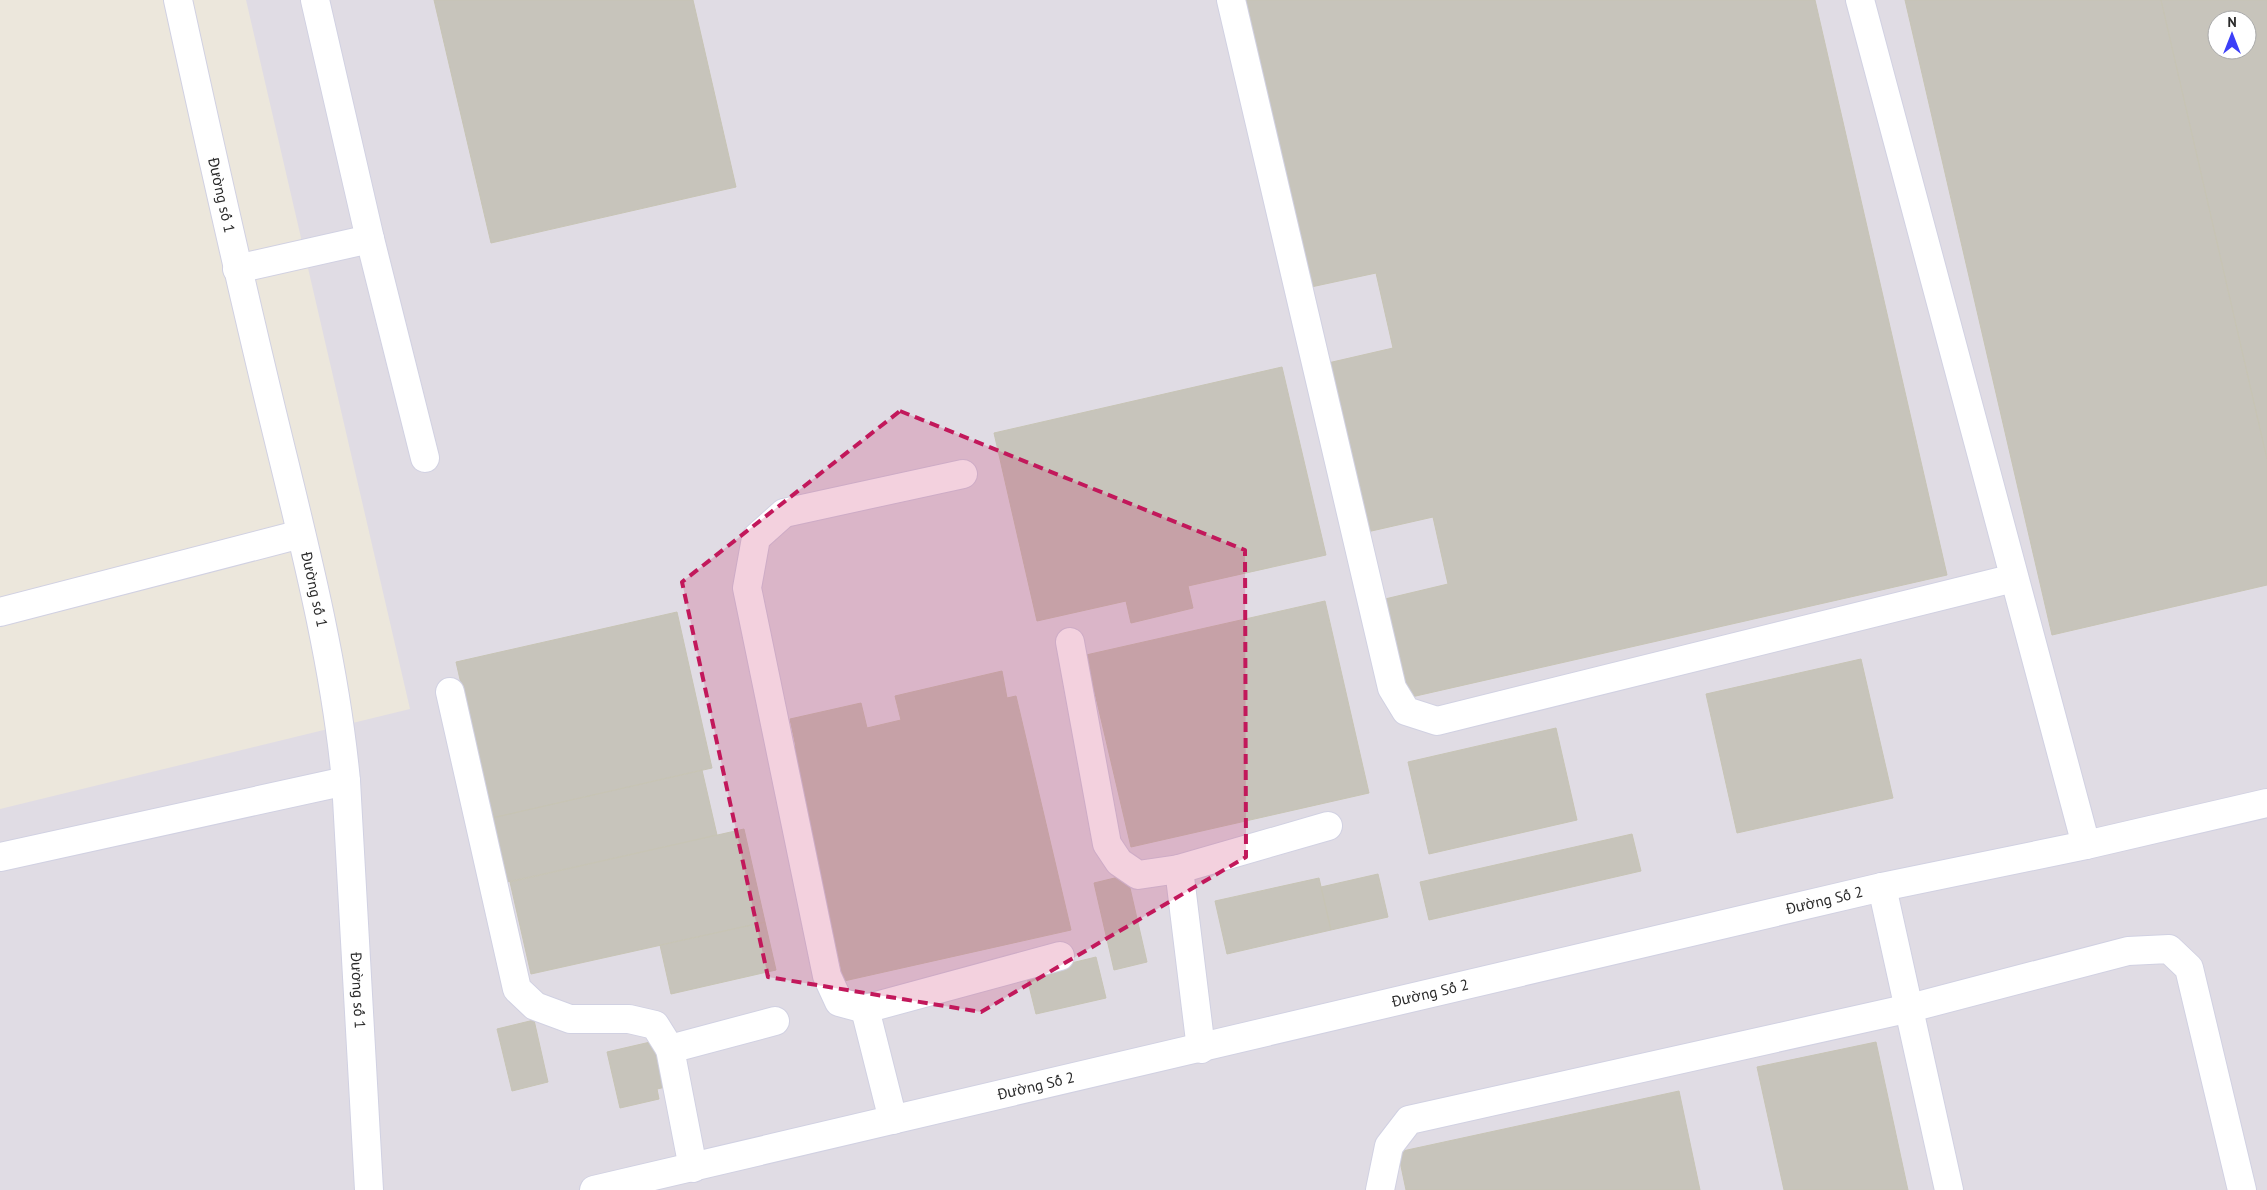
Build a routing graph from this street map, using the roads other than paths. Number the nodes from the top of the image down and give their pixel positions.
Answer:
1 (178, 0) edge
2 (315, 0) edge
3 (1231, 0) edge
4 (1860, 0) edge
5 (370, 239) junction
6 (237, 269) junction
7 (425, 458) dead end
8 (963, 474) dead end
9 (302, 534) junction
10 (2014, 578) junction
11 (0, 612) edge
12 (1070, 642) dead end
13 (450, 692) dead end
14 (346, 782) junction
15 (2267, 803) edge
16 (1328, 826) dead end
17 (2086, 845) junction
18 (0, 857) edge
19 (1178, 869) junction
20 (1882, 887) junction
21 (1060, 956) dead end
22 (1910, 1008) junction
23 (865, 1009) junction
24 (775, 1021) dead end
25 (670, 1049) junction
26 (1201, 1049) junction
27 (893, 1120) junction
28 (693, 1168) junction
29 (369, 1190) edge
30 (594, 1190) edge
31 (1380, 1190) edge
32 (1949, 1190) edge
33 (2242, 1190) edge

1 - 6 street, Đường số 1
2 - 5 street
3 - 10 street
4 - 10 street
5 - 6 street
5 - 7 street
6 - 9 street, Đường số 1
8 - 23 street
9 - 11 street
9 - 14 street, Đường số 1
10 - 17 street
12 - 19 street
13 - 25 street
14 - 18 street
14 - 29 street, Đường số 1
15 - 17 street, Đường Số 2
16 - 19 street
17 - 20 street, Đường Số 2
19 - 26 street
20 - 22 street
20 - 26 street, Đường Số 2
21 - 23 street
22 - 31 street
22 - 32 street
22 - 33 street
23 - 27 street
24 - 25 street
25 - 28 street
26 - 27 street, Đường Số 2
27 - 28 street, Đường Số 2
28 - 30 street, Đường Số 2

